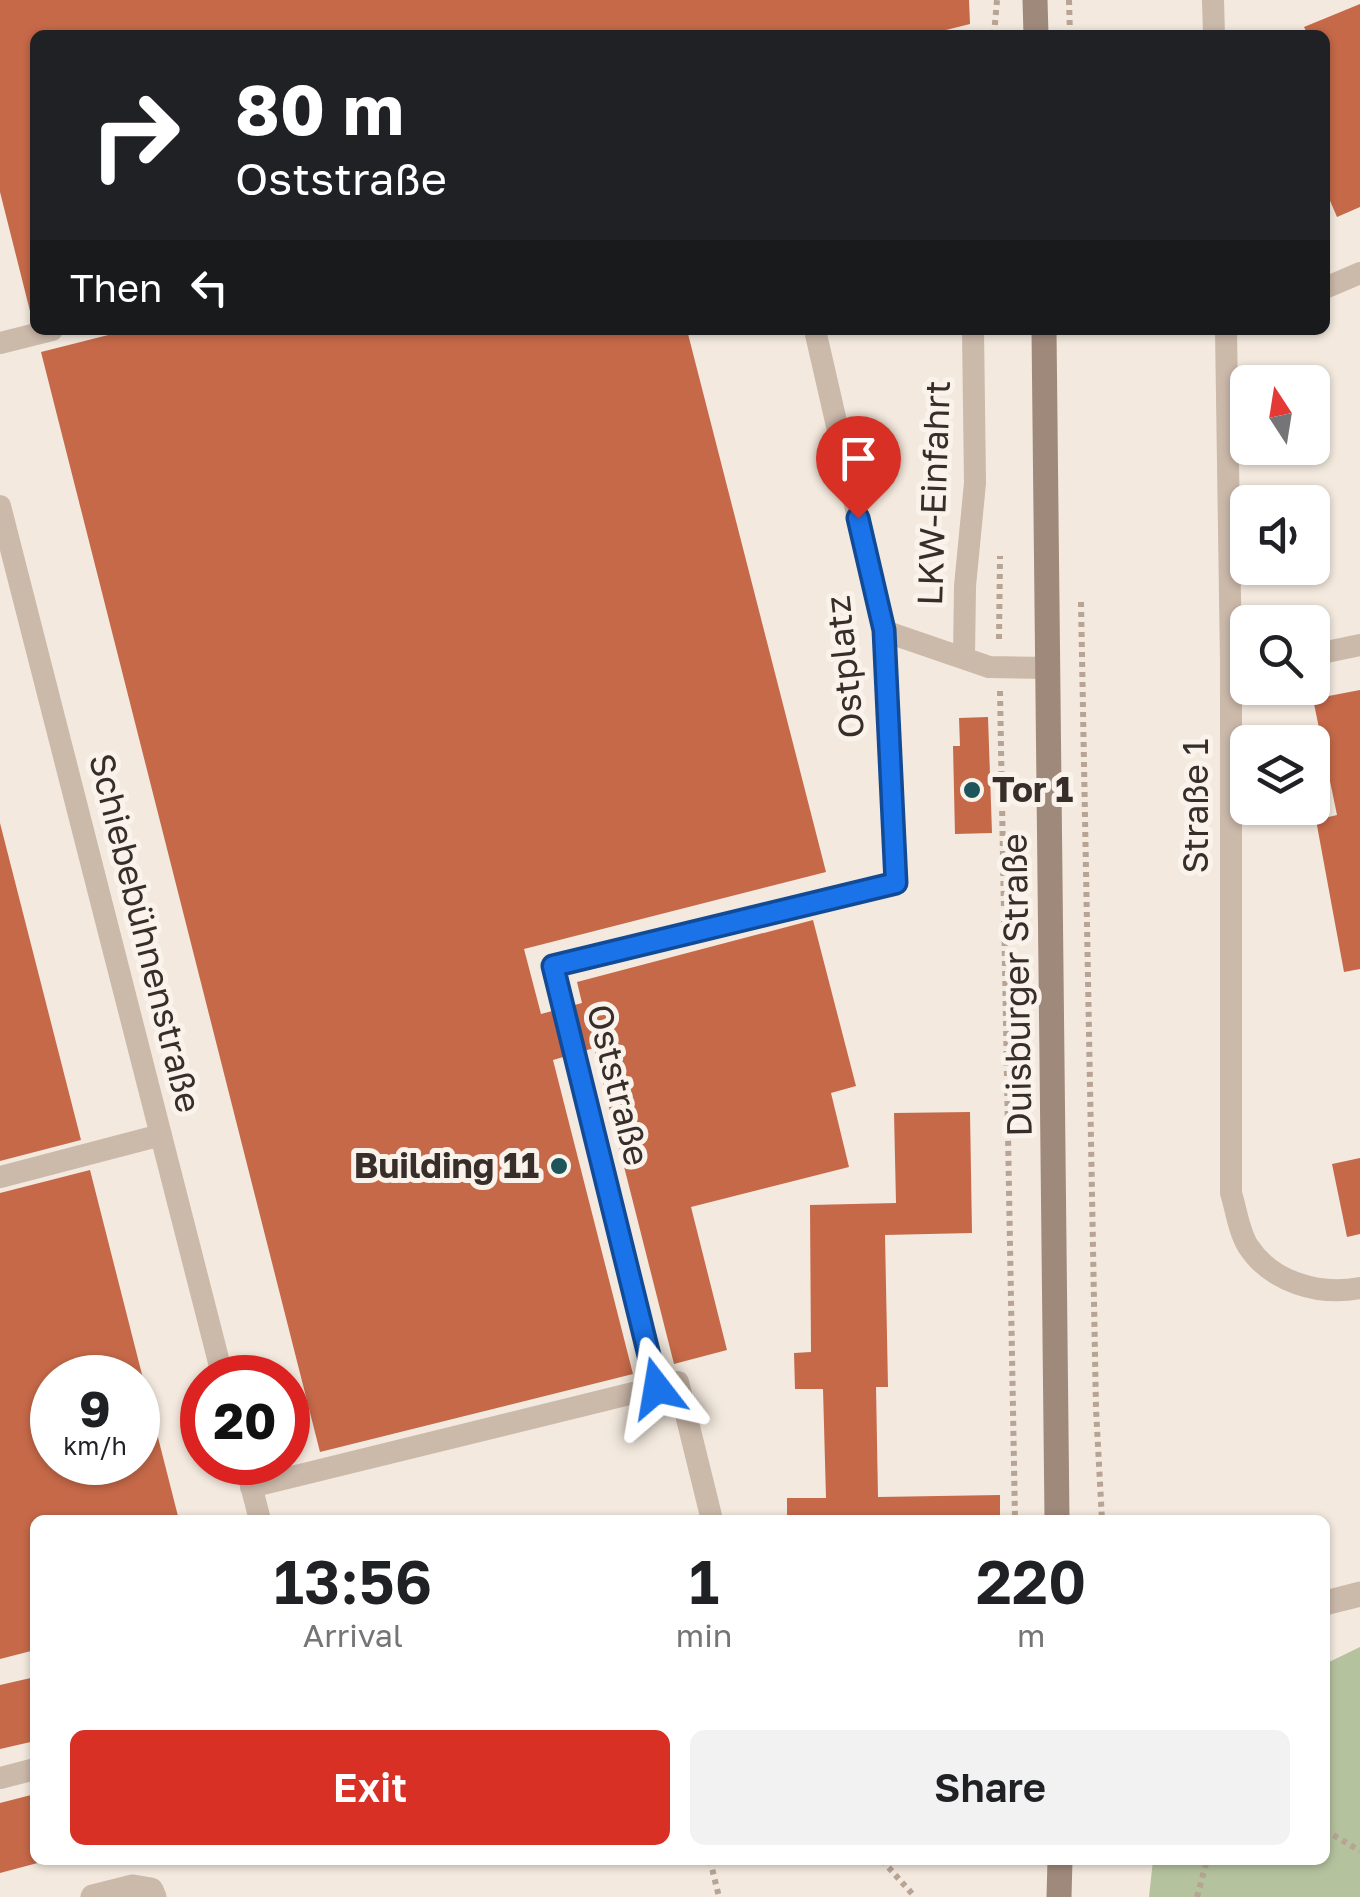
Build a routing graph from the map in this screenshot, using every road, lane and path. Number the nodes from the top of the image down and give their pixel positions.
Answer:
1 (997, 0) edge
2 (1035, 0) edge
3 (1069, 0) edge
4 (1212, 0) edge
5 (994, 30) edge
6 (1036, 30) edge
7 (1070, 30) edge
8 (1214, 30) edge
9 (1360, 273) edge
10 (1330, 286) edge
11 (32, 335) edge
12 (816, 335) edge
13 (973, 335) edge
14 (1044, 335) edge
15 (1226, 335) edge
16 (0, 343) edge
17 (0, 506) edge
18 (1000, 538) dead end
19 (1081, 590) dead end
20 (1237, 605) edge
21 (884, 630) junction
22 (1360, 645) edge
23 (1330, 651) edge
24 (964, 658) junction
25 (999, 665) junction
26 (1049, 668) junction
27 (1238, 705) edge
28 (896, 883) joint
29 (161, 1134) junction
30 (0, 1178) edge
31 (1360, 1288) edge
32 (217, 1355) edge
33 (657, 1388) junction
34 (251, 1487) joint
35 (259, 1515) edge
36 (711, 1515) edge
37 (1015, 1515) edge
38 (1058, 1515) edge
39 (1102, 1515) edge
40 (1360, 1594) edge
41 (1330, 1602) edge
42 (30, 1770) edge
43 (0, 1778) edge
44 (1330, 1833) edge
45 (1360, 1852) edge
46 (711, 1865) edge
47 (886, 1865) edge
48 (1060, 1865) edge
49 (1206, 1865) edge
50 (153, 1894) edge
51 (93, 1897) edge
52 (719, 1897) edge
53 (915, 1897) edge
54 (1060, 1897) edge
55 (1196, 1897) edge

1 - 5 path
2 - 6 main road
3 - 7 path
4 - 8 lane
9 - 10 lane
11 - 16 lane
12 - 21 lane, Ostplatz
13 - 24 lane, LKW-Einfahrt
14 - 26 main road, Duisburger Straße
15 - 20 lane, Straße 1
17 - 29 lane, Schiebebühnenstraße
18 - 25 path
19 - 39 path
21 - 24 lane
21 - 28 lane, Ostplatz
22 - 23 lane
24 - 25 lane
25 - 26 lane
25 - 37 path
26 - 38 main road, Duisburger Straße
27 - 31 lane, Straße 1
28 - 33 lane, Oststraße
29 - 30 lane
29 - 32 lane, Schiebebühnenstraße
33 - 34 lane
33 - 36 lane
34 - 35 lane
40 - 41 street
42 - 43 lane
44 - 45 path
46 - 52 path
47 - 53 path
48 - 54 main road
49 - 55 path
50 - 51 street

